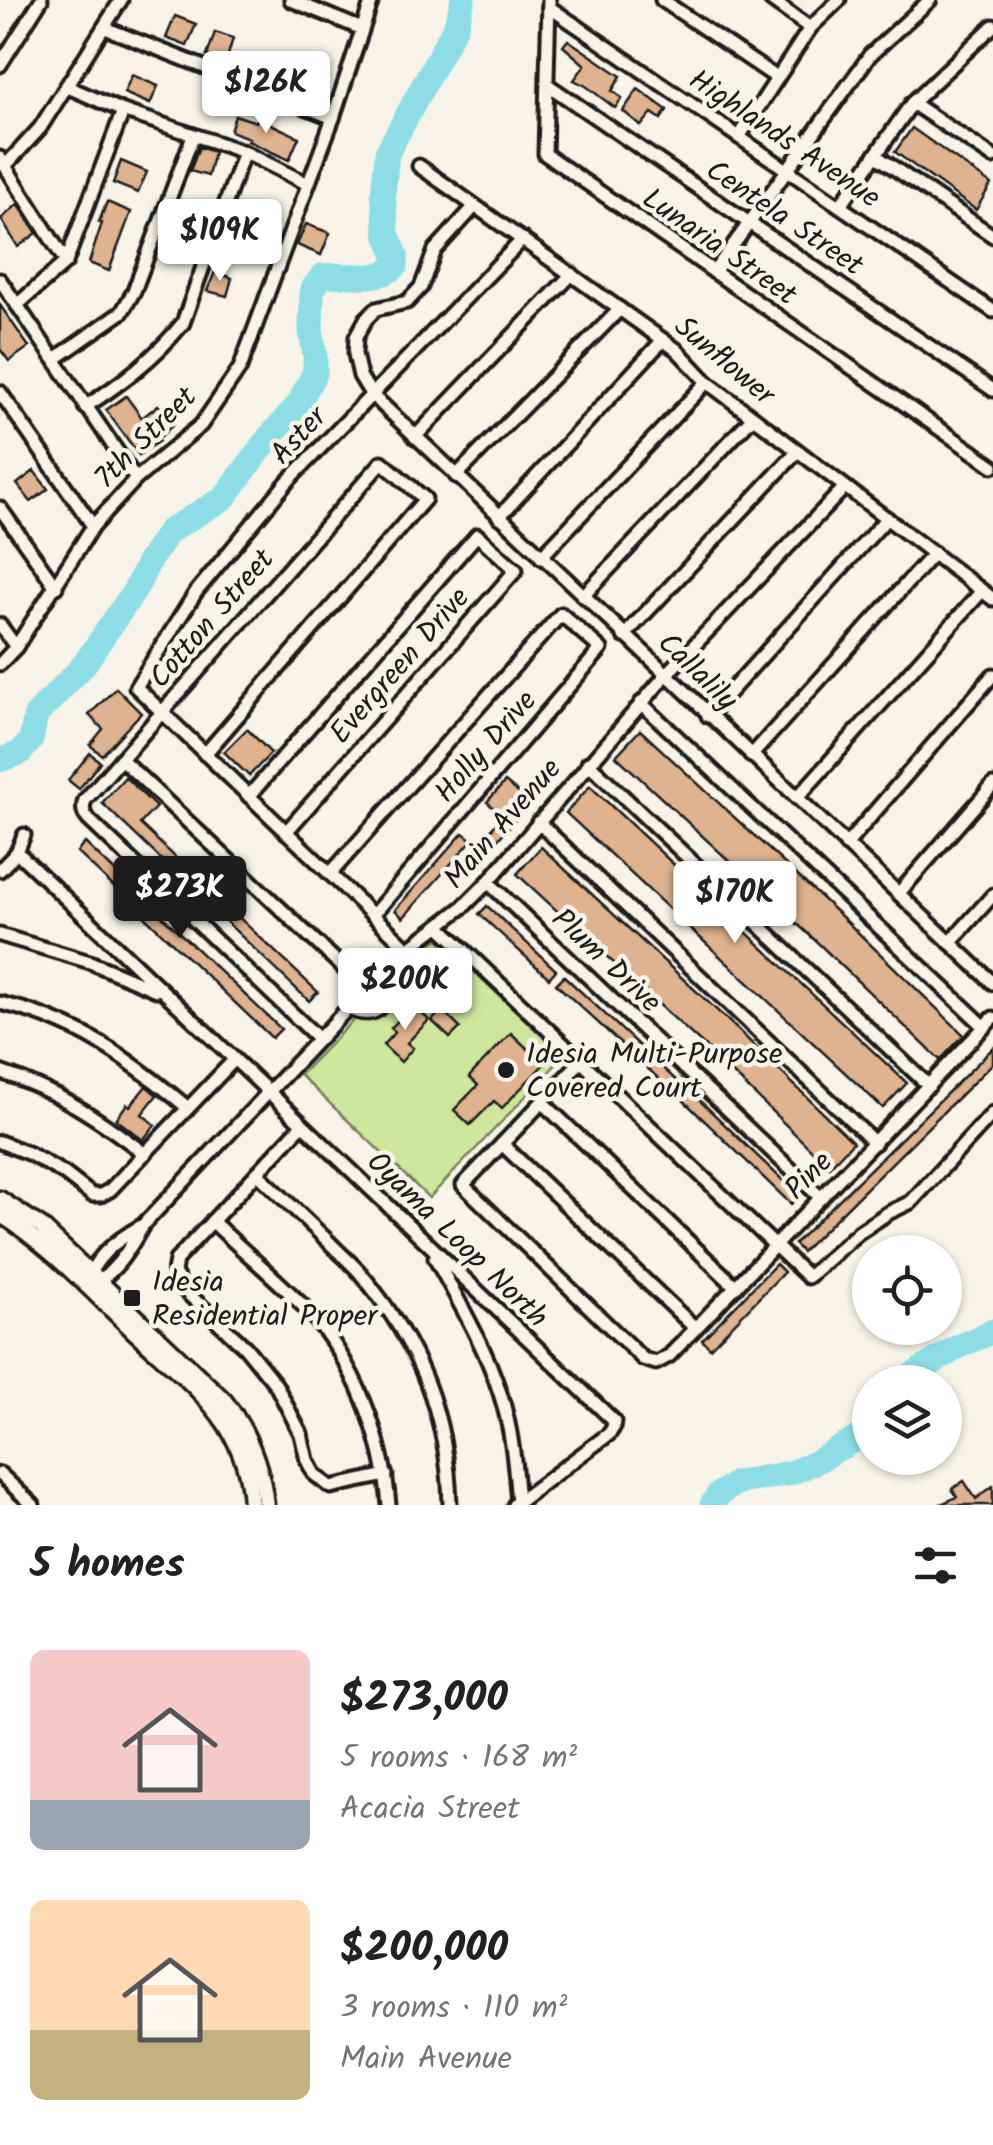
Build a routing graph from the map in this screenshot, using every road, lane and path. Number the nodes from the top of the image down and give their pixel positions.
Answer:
1 (41, 0) edge
2 (121, 0) edge
3 (290, 0) edge
4 (372, 0) edge
5 (662, 0) edge
6 (771, 0) edge
7 (839, 0) edge
8 (930, 0) edge
9 (549, 3) edge
10 (993, 26) edge
11 (105, 28) junction
12 (810, 28) junction
13 (362, 29) junction
14 (0, 65) edge
15 (777, 78) junction
16 (548, 85) junction
17 (68, 87) junction
18 (912, 102) junction
19 (124, 112) junction
20 (333, 118) junction
21 (193, 136) junction
22 (739, 137) junction
23 (244, 152) junction
24 (875, 155) junction
25 (993, 157) edge
26 (3, 162) edge
27 (419, 166) dead end
28 (786, 170) junction
29 (308, 184) junction
30 (475, 206) junction
31 (840, 206) junction
32 (748, 222) junction
33 (993, 236) edge
34 (523, 239) junction
35 (66, 262) junction
36 (714, 272) junction
37 (572, 274) junction
38 (0, 280) edge
39 (17, 305) junction
40 (620, 308) junction
41 (993, 311) edge
42 (663, 340) junction
43 (54, 359) junction
44 (707, 382) junction
45 (993, 390) edge
46 (0, 392) edge
47 (370, 394) junction
48 (85, 407) junction
49 (753, 418) junction
50 (415, 436) junction
51 (797, 452) junction
52 (993, 466) edge
53 (456, 476) junction
54 (136, 479) junction
55 (845, 486) junction
56 (0, 508) edge
57 (499, 517) junction
58 (887, 518) junction
59 (93, 526) junction
60 (934, 553) junction
61 (541, 556) junction
62 (56, 587) junction
63 (988, 595) edge
64 (583, 596) junction
65 (0, 625) edge
66 (624, 636) junction
67 (16, 648) junction
68 (0, 664) edge
69 (666, 675) junction
70 (993, 675) edge
71 (641, 703) junction
72 (162, 712) junction
73 (708, 716) junction
74 (205, 754) junction
75 (751, 756) junction
76 (121, 759) junction
77 (588, 763) junction
78 (993, 785) edge
79 (249, 796) junction
80 (797, 798) junction
81 (538, 822) junction
82 (286, 832) junction
83 (24, 836) dead end
84 (846, 845) junction
85 (17, 852) junction
86 (0, 870) edge
87 (330, 874) junction
88 (488, 882) junction
89 (900, 893) junction
90 (993, 896) edge
91 (373, 915) junction
92 (439, 926) junction
93 (0, 935) edge
94 (950, 943) junction
95 (408, 948) junction
96 (382, 974) junction
97 (993, 983) edge
98 (366, 989) junction
99 (163, 993) junction
100 (0, 1003) edge
101 (346, 1010) junction
102 (989, 1023) edge
103 (319, 1040) junction
104 (234, 1060) junction
105 (581, 1060) junction
106 (0, 1072) edge
107 (930, 1086) junction
108 (268, 1093) junction
109 (542, 1102) junction
110 (188, 1108) junction
111 (993, 1113) edge
112 (302, 1126) junction
113 (0, 1142) edge
114 (875, 1142) junction
115 (502, 1144) junction
116 (145, 1154) junction
117 (257, 1173) junction
118 (822, 1198) junction
119 (0, 1200) edge
120 (0, 1214) edge
121 (212, 1221) junction
122 (776, 1245) junction
123 (428, 1246) junction
124 (92, 1280) junction
125 (736, 1286) junction
126 (696, 1328) junction
127 (0, 1474) edge
128 (386, 1475) junction
129 (516, 1504) edge
130 (34, 1505) edge
131 (251, 1505) edge
132 (266, 1505) edge
133 (389, 1505) edge
134 (450, 1505) edge

1 - 14 street
2 - 11 street
3 - 13 street
4 - 13 street, 7th Street
5 - 15 street
6 - 12 street
7 - 12 street
8 - 28 street
9 - 16 street, Lunaria Street
9 - 22 street, Highlands Avenue
10 - 18 street
11 - 17 street
11 - 20 street
12 - 15 street
13 - 20 street, 7th Street
15 - 22 street
16 - 32 street, Centela Street
16 - 36 street, Lunaria Street
17 - 19 street
17 - 26 street
18 - 24 street
18 - 25 street
19 - 21 street
19 - 35 street
20 - 29 street, 7th Street
21 - 23 street
21 - 43 street
22 - 28 street, Highlands Avenue
23 - 29 street
23 - 48 street
24 - 31 street
24 - 33 street
26 - 35 street
27 - 30 street, Sunflower
28 - 31 street, Highlands Avenue
28 - 32 street
29 - 54 street, 7th Street
30 - 34 street, Sunflower
30 - 47 street
31 - 41 street, Highlands Avenue
32 - 36 street
32 - 45 street, Centela Street
34 - 37 street, Sunflower
34 - 47 street, Aster
35 - 39 street
36 - 52 street, Lunaria Street
37 - 40 street, Sunflower
37 - 50 street
38 - 39 street
39 - 43 street
40 - 42 street, Sunflower
40 - 53 street
42 - 44 street, Sunflower
42 - 57 street
43 - 48 street
44 - 49 street, Sunflower
44 - 61 street
46 - 59 street
47 - 50 street, Callalily
47 - 72 street, Aster
48 - 54 street
49 - 51 street, Sunflower
49 - 64 street
50 - 53 street, Callalily
51 - 55 street, Sunflower
51 - 66 street
53 - 57 street, Callalily
54 - 59 street, 7th Street
55 - 58 street, Sunflower
55 - 69 street, Main Avenue
56 - 62 street
57 - 61 street, Callalily
58 - 60 street, Sunflower
58 - 73 street
59 - 62 street, 7th Street
60 - 63 street, Sunflower
60 - 75 street
61 - 64 street, Callalily
62 - 67 street, 7th Street
63 - 80 street
64 - 66 street, Callalily
65 - 67 street
66 - 69 street, Callalily
67 - 68 street, 7th Street
69 - 71 street, Main Avenue
69 - 73 street, Callalily
70 - 84 street
71 - 77 street, Main Avenue
71 - 102 street
72 - 74 street
72 - 74 street, Cotton Street
72 - 76 street, Cotton Street
73 - 75 street, Callalily
74 - 79 street
75 - 80 street, Callalily
76 - 98 street
76 - 103 street, Cotton Street
77 - 81 street, Main Avenue
77 - 107 street
78 - 89 street
79 - 82 street
79 - 82 street, Evergreen Drive
80 - 84 street, Callalily
81 - 88 street, Main Avenue
81 - 114 street
82 - 87 street
83 - 85 street
84 - 89 street, Callalily
85 - 86 street
85 - 99 street, Oyama Loop North
87 - 91 street
87 - 91 street, Holly Drive
88 - 92 street, Main Avenue
88 - 118 street, Plum Drive
89 - 94 street, Callalily
90 - 94 street
91 - 95 street
92 - 95 street, Main Avenue
92 - 105 street
93 - 99 street
94 - 97 street, Callalily
95 - 96 street, Main Avenue
96 - 98 street, Main Avenue
96 - 101 lane
98 - 101 street, Main Avenue
99 - 104 street, Oyama Loop North
100 - 110 street
101 - 103 street, Main Avenue
102 - 107 street, Pine
103 - 108 street, Main Avenue
104 - 108 street, Oyama Loop North
104 - 110 street
105 - 109 street
105 - 122 street
106 - 116 street
107 - 114 street, Pine
108 - 112 street, Oyama Loop North
108 - 124 street, Main Avenue
109 - 115 street
109 - 125 street
110 - 116 street
111 - 122 street
112 - 117 street
112 - 123 street, Oyama Loop North
113 - 116 street
114 - 118 street, Pine
115 - 126 street
115 - 126 street, Pine
117 - 121 street
117 - 134 street
118 - 122 street, Pine
119 - 124 street
120 - 124 street
121 - 128 street
121 - 128 street
122 - 125 street, Pine
123 - 129 street
123 - 129 street, Oyama Loop North
124 - 131 street
124 - 132 street
125 - 126 street, Pine
127 - 130 street
128 - 133 street

